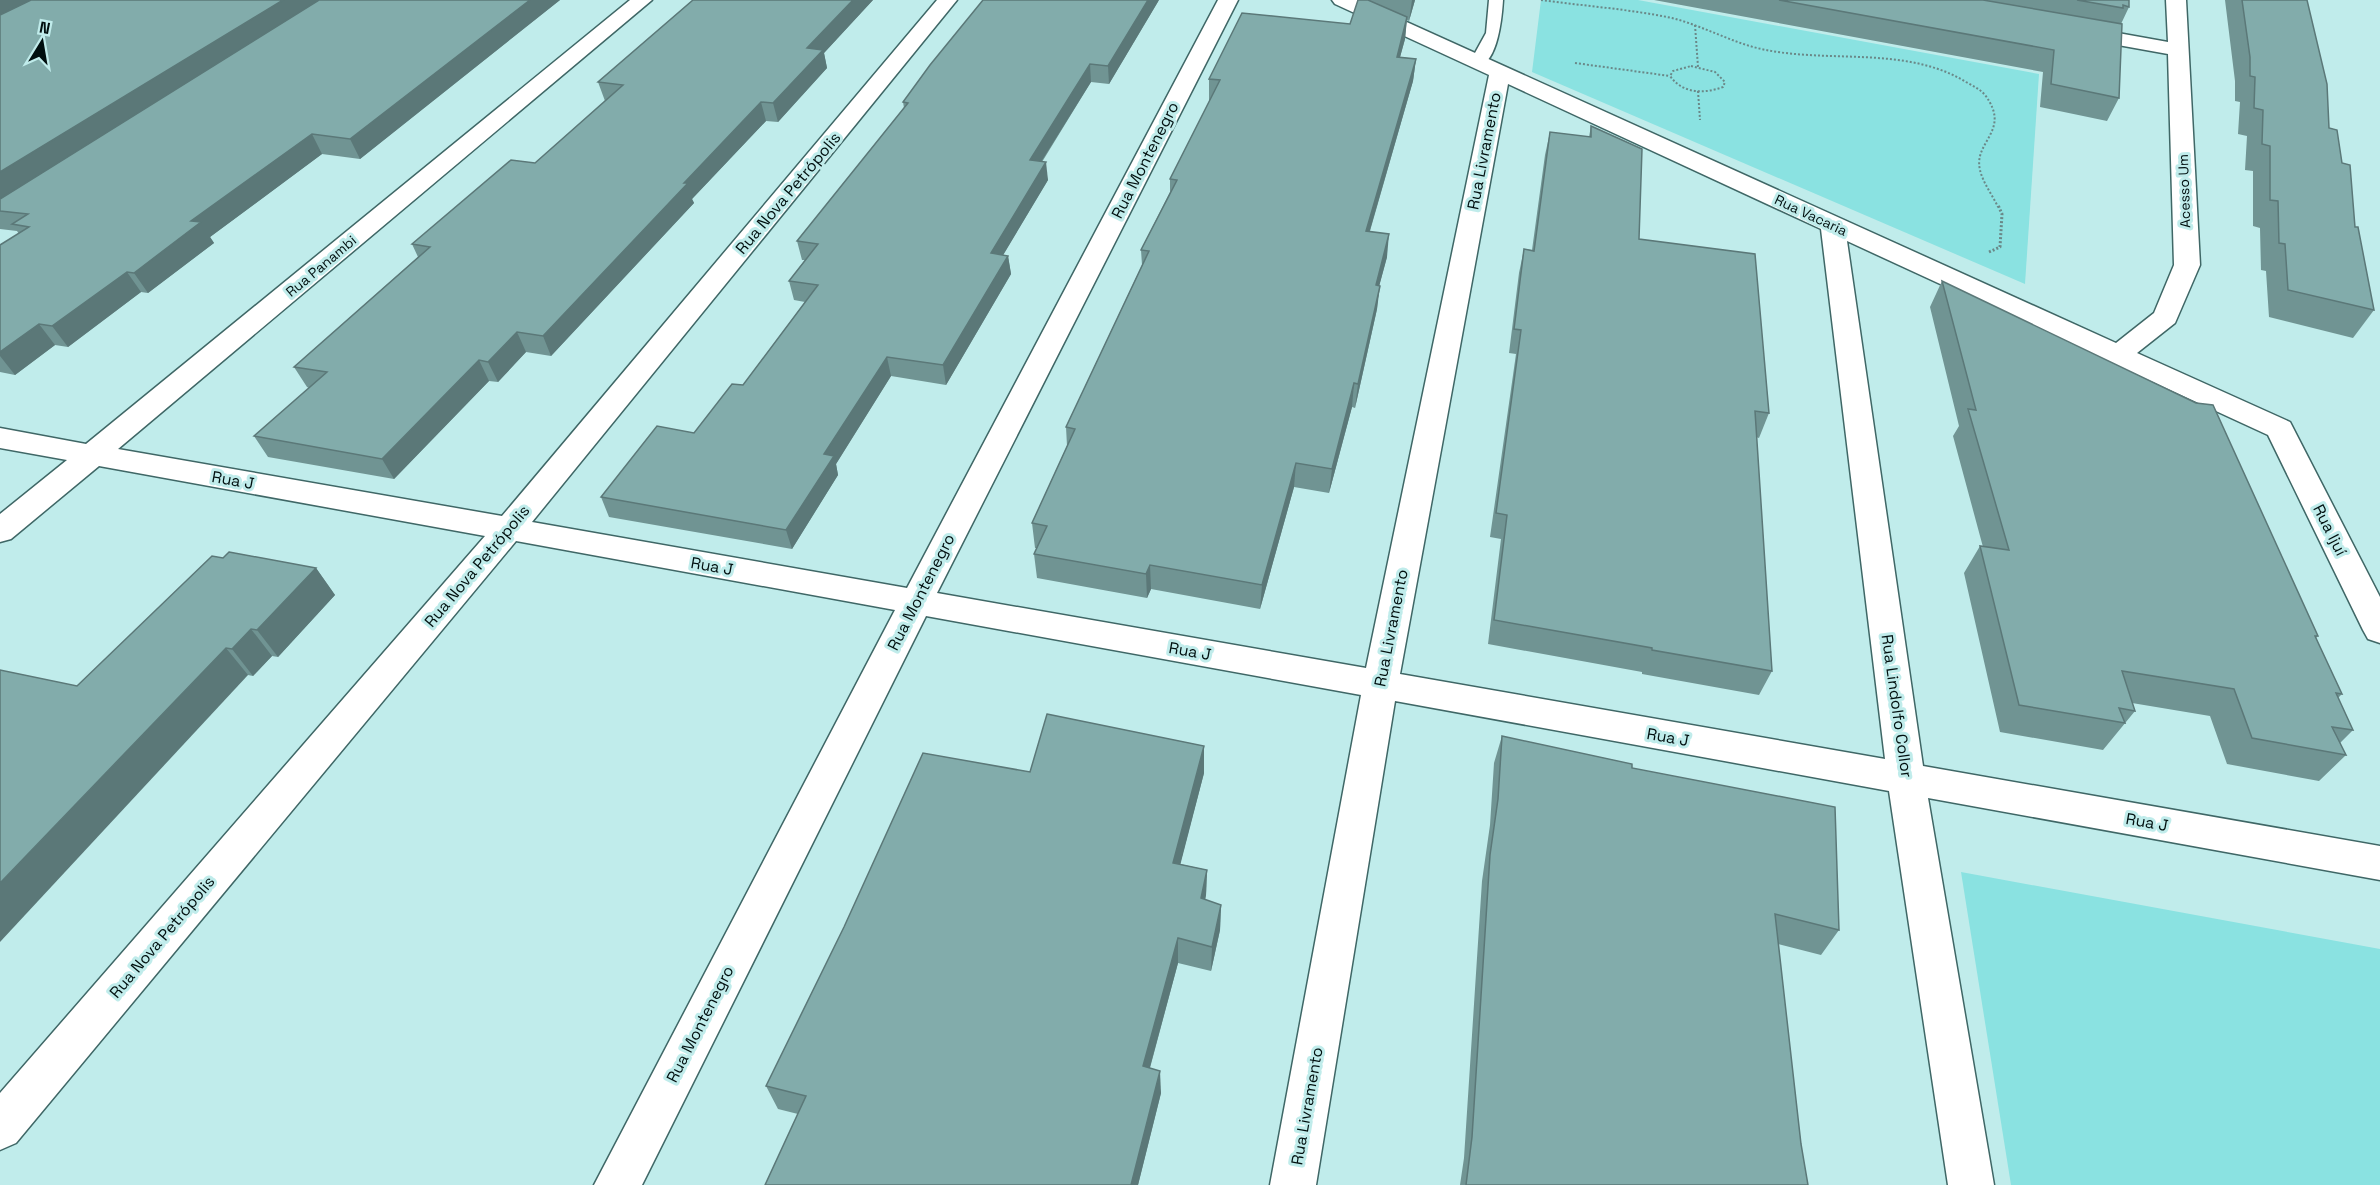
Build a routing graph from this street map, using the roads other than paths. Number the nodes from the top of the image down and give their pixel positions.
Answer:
1 (642, 0) edge
2 (947, 0) edge
3 (1228, 0) edge
4 (1342, 0) edge
5 (1496, 0) edge
6 (2176, 0) edge
7 (2060, 29) edge
8 (2178, 50) junction
9 (1489, 67) junction
10 (1833, 225) junction
11 (2118, 355) junction
12 (2280, 429) joint
13 (0, 438) edge
14 (93, 455) junction
15 (509, 529) junction
16 (0, 531) edge
17 (916, 602) junction
18 (2380, 630) edge
19 (1380, 685) junction
20 (1906, 779) junction
21 (2380, 863) edge
22 (0, 1127) edge
23 (617, 1185) edge
24 (1293, 1185) edge
25 (1971, 1185) edge

1 - 14 street, Rua Panambi
2 - 15 street, Rua Nova Petrópolis
3 - 17 street, Rua Montenegro
4 - 9 street, Rua Vacaria
5 - 9 lane, Rua Livramento
6 - 8 street, Acesso Um
7 - 8 street
8 - 11 street, Acesso Um
9 - 10 street, Rua Vacaria
9 - 19 street, Rua Livramento
10 - 11 street, Rua Vacaria
10 - 20 street, Rua Lindolfo Collor
11 - 12 street, Rua Vacaria
12 - 18 street, Rua Ijuí
13 - 14 street, Rua J
14 - 15 street, Rua J
14 - 16 street, Rua Panambi
15 - 17 street, Rua J
15 - 22 street, Rua Nova Petrópolis
17 - 19 street, Rua J
17 - 23 street, Rua Montenegro
19 - 20 street, Rua J
19 - 24 street, Rua Livramento
20 - 21 street, Rua J
20 - 25 street, Rua Lindolfo Collor

